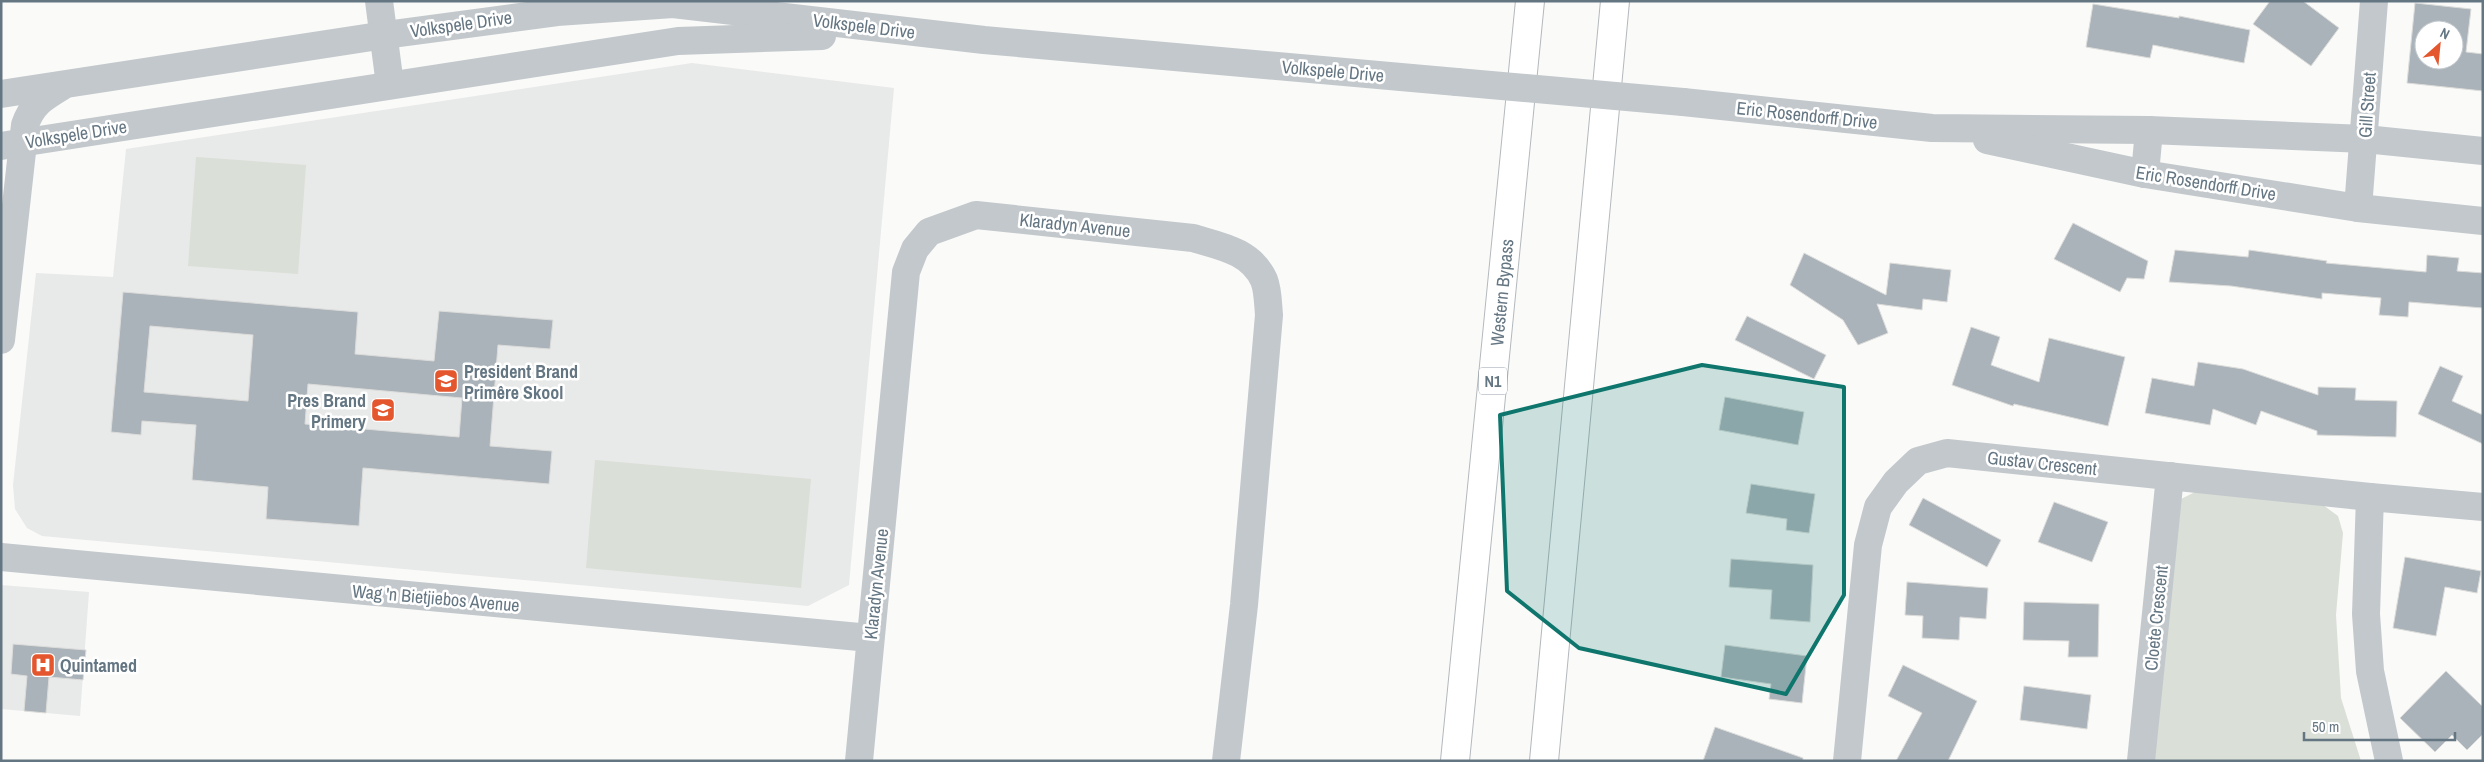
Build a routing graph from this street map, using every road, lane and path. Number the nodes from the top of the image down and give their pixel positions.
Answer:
1 (379, 1) edge
2 (1530, 1) edge
3 (1615, 1) edge
4 (2374, 1) edge
5 (673, 3) edge
6 (385, 34) junction
7 (984, 40) junction
8 (678, 41) junction
9 (68, 84) junction
10 (390, 85) junction
11 (1, 94) edge
12 (1683, 102) joint
13 (1, 112) edge
14 (1932, 128) junction
15 (2149, 130) junction
16 (2365, 139) junction
17 (12, 144) edge
18 (2483, 151) edge
19 (1, 168) edge
20 (2145, 174) junction
21 (18, 194) junction
22 (2358, 208) junction
23 (2483, 221) edge
24 (1, 340) edge
25 (2170, 476) junction
26 (2370, 498) junction
27 (2483, 507) edge
28 (1, 557) edge
29 (870, 638) junction
30 (859, 761) edge
31 (1226, 761) edge
32 (1455, 761) edge
33 (1544, 761) edge
34 (1848, 761) edge
35 (2141, 761) edge
36 (2389, 761) edge

1 - 6 street
2 - 32 highway, Western Bypass / N1
3 - 33 highway
4 - 16 street, Gill Street
5 - 6 street, Volkspele Drive
5 - 7 street, Volkspele Drive
5 - 8 street
6 - 9 street, Volkspele Drive
6 - 10 street
7 - 8 street, Volkspele Drive
7 - 12 street, Volkspele Drive, bridge
8 - 10 street, Volkspele Drive
9 - 11 street, Volkspele Drive
9 - 17 street
10 - 17 street, Volkspele Drive
12 - 14 street, Eric Rosendorff Drive
13 - 17 street
14 - 15 street, Eric Rosendorff Drive
14 - 20 street, Eric Rosendorff Drive
15 - 16 street, Eric Rosendorff Drive
15 - 20 street
16 - 18 street, Eric Rosendorff Drive
16 - 22 street, Gill Street
17 - 21 street
19 - 21 street
20 - 22 street, Eric Rosendorff Drive
21 - 24 street
22 - 23 street, Eric Rosendorff Drive
25 - 26 street, Gustav Crescent
25 - 34 street, Gustav Crescent
25 - 35 street, Cloete Crescent
26 - 27 street, Gustav Crescent
26 - 36 street
28 - 29 street, Wag 'n Bietjiebos Avenue
29 - 30 street, Klaradyn Avenue
29 - 31 street, Klaradyn Avenue

